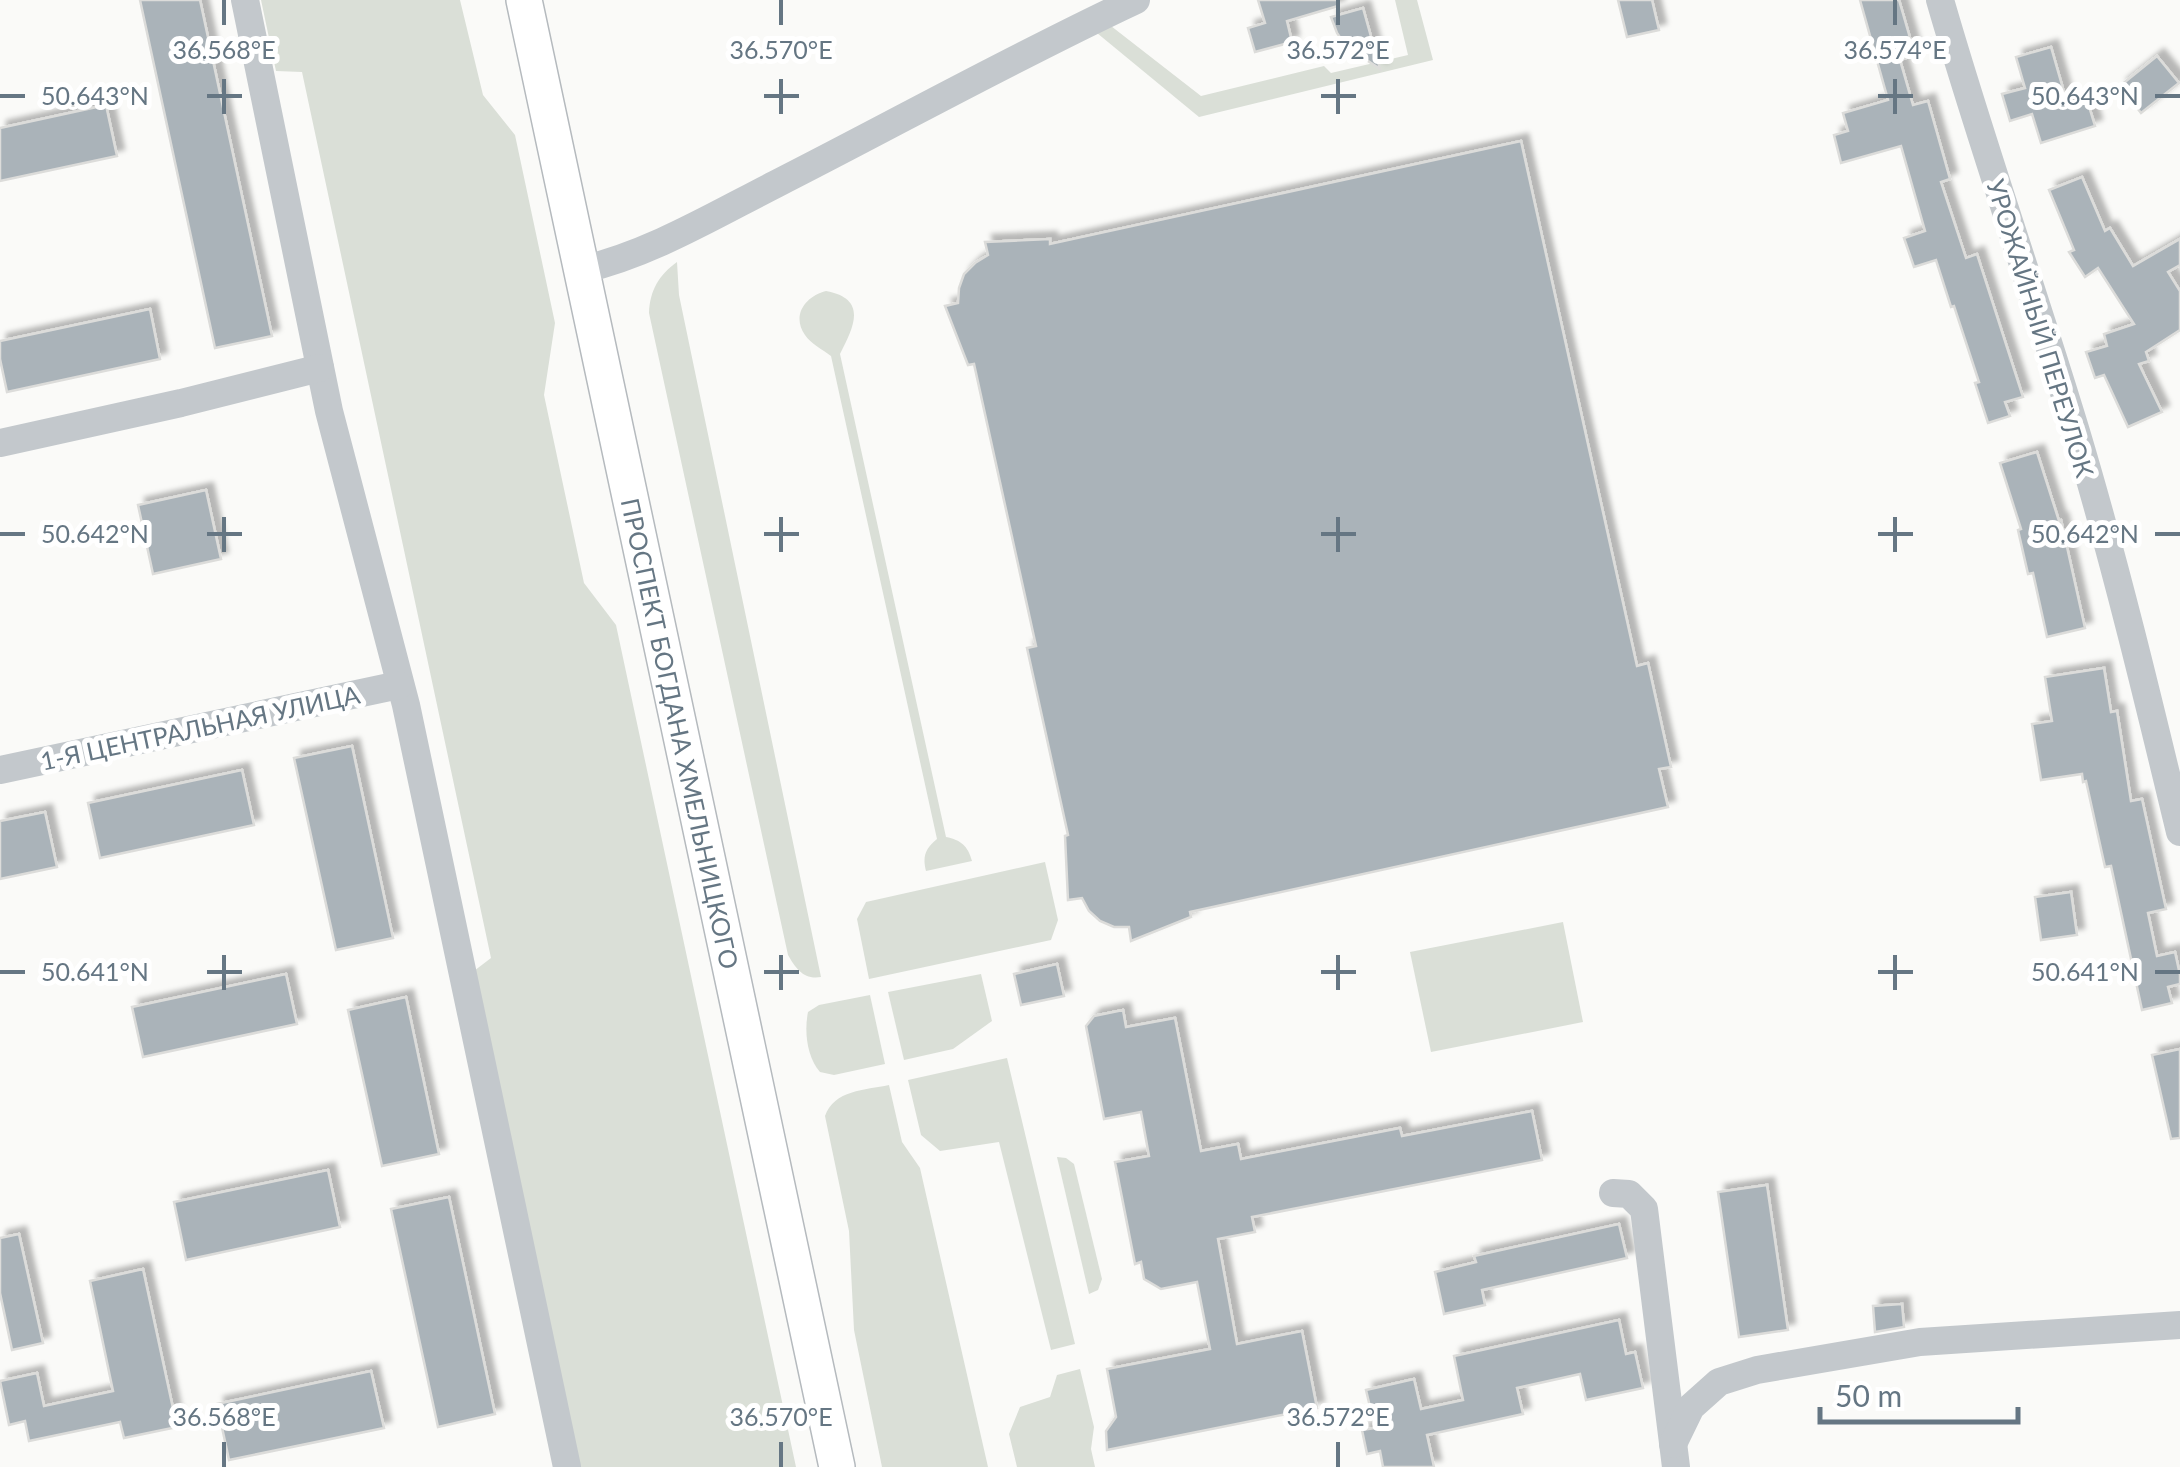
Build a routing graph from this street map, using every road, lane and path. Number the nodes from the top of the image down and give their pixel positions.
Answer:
1 (246, 0) edge
2 (524, 0) edge
3 (1136, 0) edge
4 (1940, 0) edge
5 (582, 270) junction
6 (320, 368) junction
7 (0, 443) edge
8 (399, 685) junction
9 (0, 770) edge
10 (2180, 832) edge
11 (1613, 1193) dead end
12 (2180, 1325) edge
13 (1675, 1455) edge
14 (567, 1467) edge
15 (837, 1467) edge

1 - 6 street
2 - 5 main road, ПРОСПЕКТ БОГДАНА ХМЕЛЬНИЦКОГО
3 - 5 street
4 - 10 street, УРОЖАЙНЫЙ ПЕРЕУЛОК
5 - 15 main road, ПРОСПЕКТ БОГДАНА ХМЕЛЬНИЦКОГО
6 - 7 street
6 - 8 street
8 - 9 street, 1-Я ЦЕНТРАЛЬНАЯ УЛИЦА
8 - 14 street
11 - 13 street
12 - 13 street

